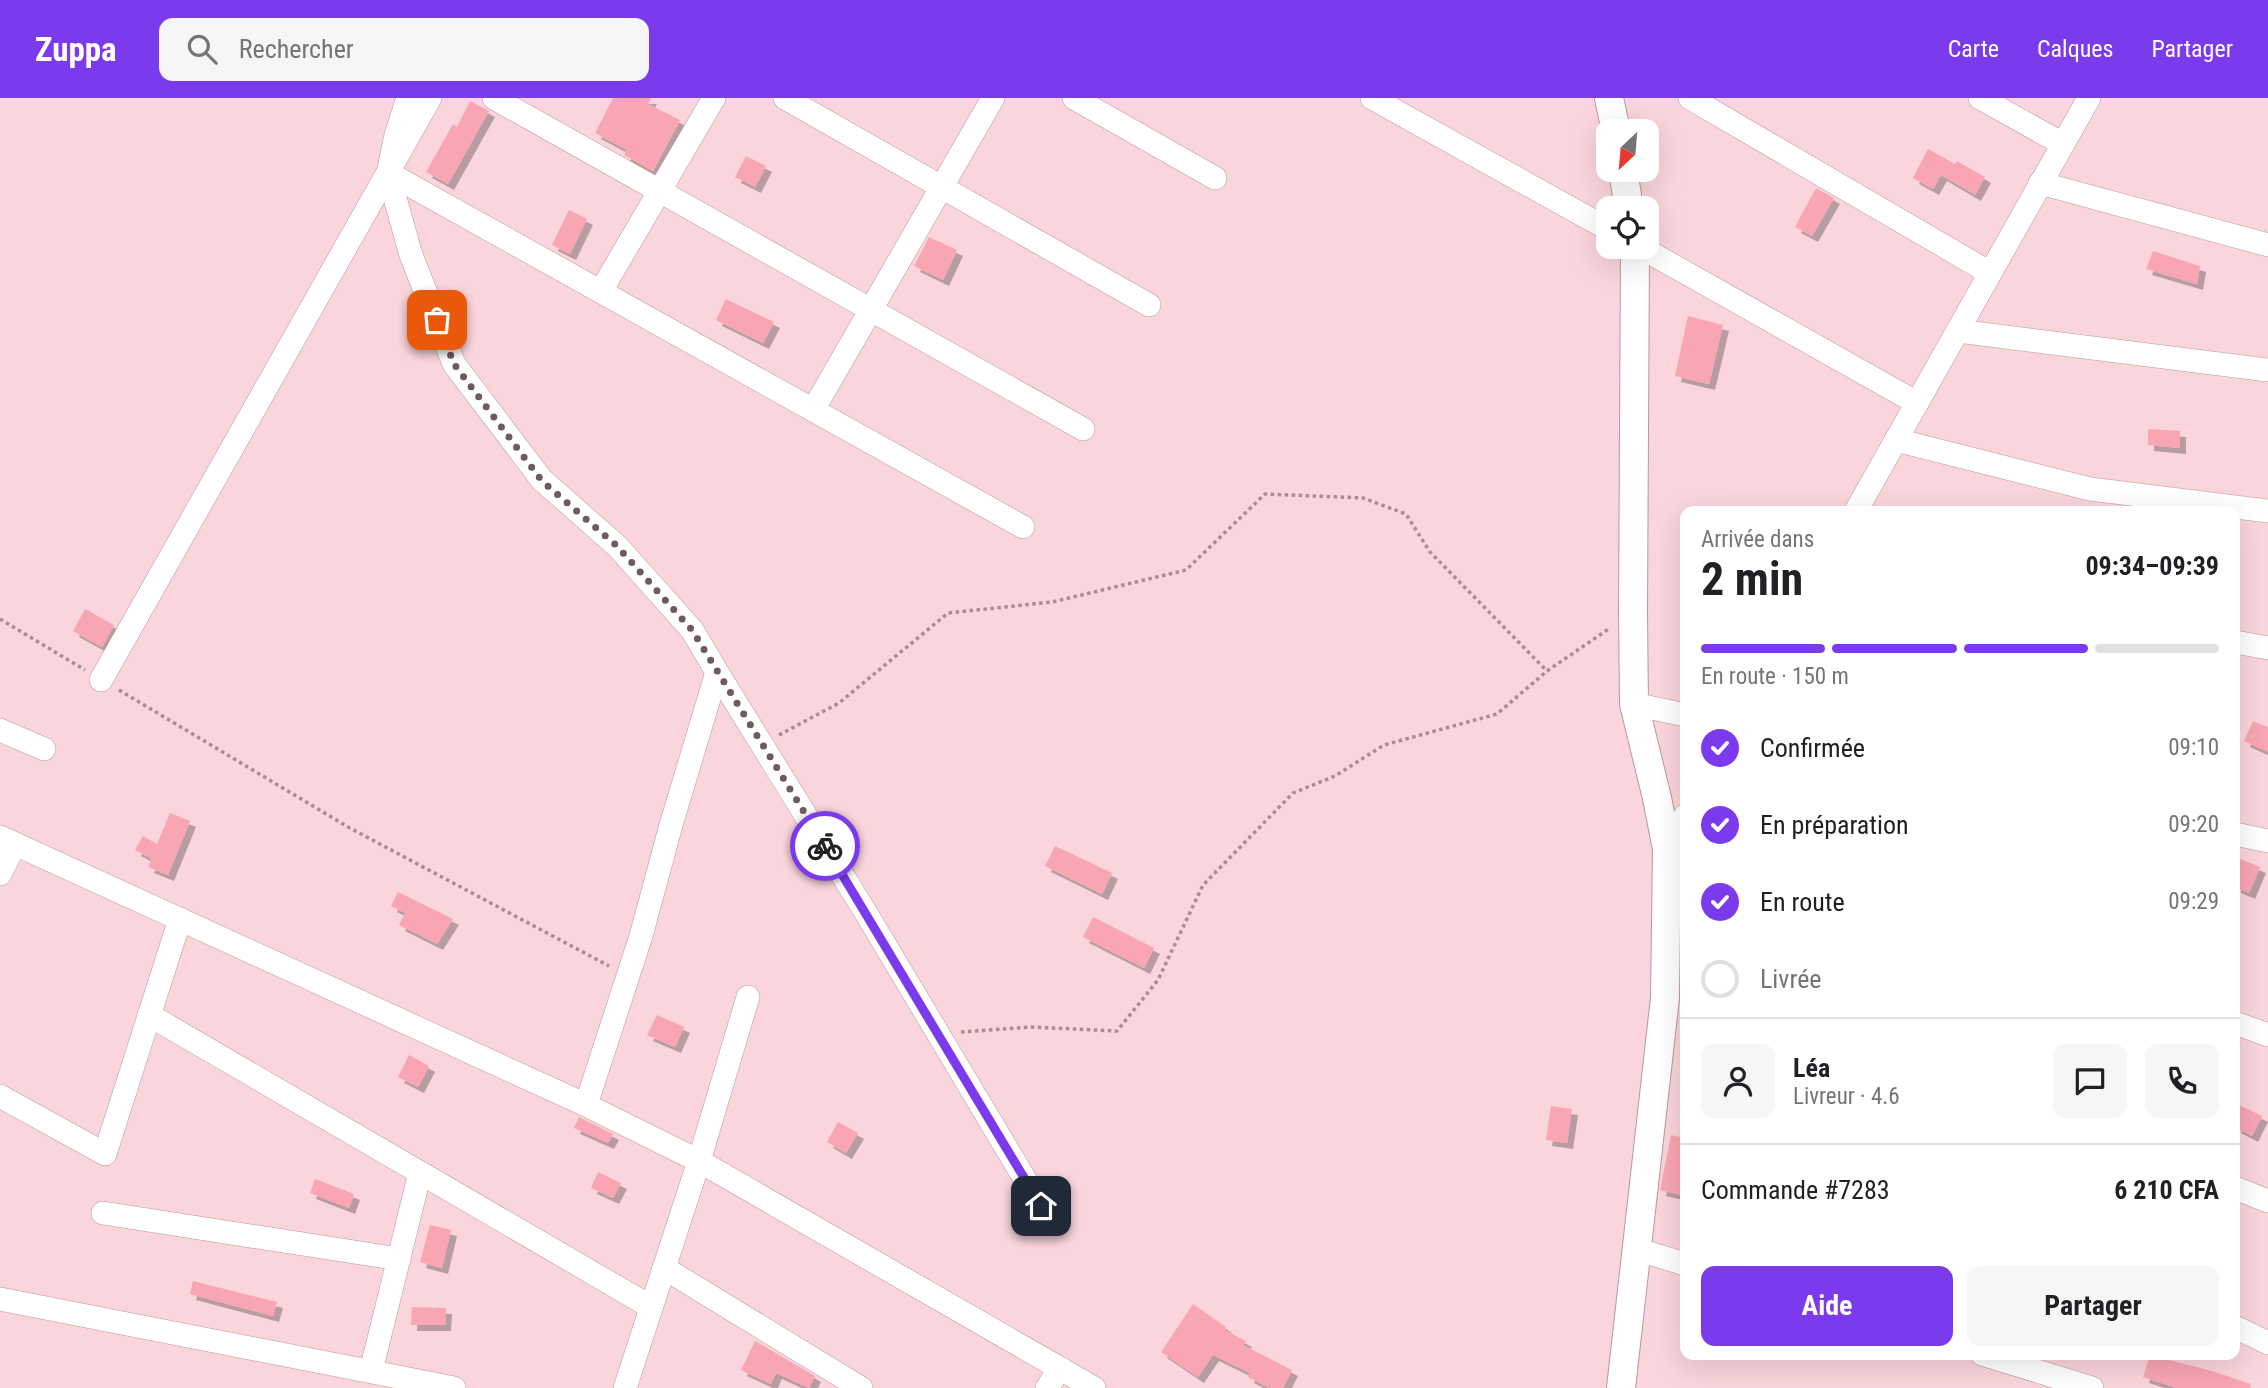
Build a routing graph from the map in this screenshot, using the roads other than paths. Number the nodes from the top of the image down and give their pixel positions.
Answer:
1 (408, 98) edge
2 (430, 98) edge
3 (494, 98) edge
4 (714, 98) edge
5 (785, 98) edge
6 (993, 98) edge
7 (1074, 98) edge
8 (1372, 98) edge
9 (1609, 98) edge
10 (1690, 98) edge
11 (1980, 98) edge
12 (2089, 98) edge
13 (1613, 119) edge
14 (2063, 144) junction
15 (388, 173) junction
16 (1215, 177) dead end
17 (2040, 183) junction
18 (942, 187) junction
19 (660, 191) junction
20 (1596, 222) edge
21 (2268, 245) edge
22 (1638, 259) edge
23 (1659, 259) edge
24 (1990, 273) junction
25 (601, 291) junction
26 (1149, 305) dead end
27 (871, 310) junction
28 (1958, 331) junction
29 (2268, 370) edge
30 (1917, 402) junction
31 (813, 410) junction
32 (1083, 429) dead end
33 (1896, 440) junction
34 (1859, 506) edge
35 (2228, 506) edge
36 (2240, 508) edge
37 (2268, 511) edge
38 (1023, 527) dead end
39 (2240, 643) edge
40 (2268, 648) edge
41 (717, 672) junction
42 (102, 680) road end
43 (1634, 704) junction
44 (1680, 714) edge
45 (0, 730) edge
46 (44, 750) dead end
47 (1657, 798) junction
48 (1680, 806) edge
49 (1680, 825) edge
50 (2240, 835) edge
51 (8, 841) edge
52 (2268, 841) edge
53 (1667, 849) junction
54 (0, 874) edge
55 (180, 919) junction
56 (748, 997) dead end
57 (1675, 999) edge
58 (149, 1015) junction
59 (2240, 1025) edge
60 (2268, 1035) edge
61 (0, 1096) edge
62 (586, 1105) junction
63 (699, 1161) junction
64 (419, 1172) junction
65 (2240, 1190) edge
66 (2268, 1201) edge
67 (1041, 1206) dead end
68 (103, 1213) dead end
69 (1636, 1249) junction
70 (398, 1259) junction
71 (1680, 1262) edge
72 (664, 1268) junction
73 (0, 1300) edge
74 (651, 1307) junction
75 (2240, 1329) edge
76 (2268, 1343) edge
77 (2001, 1360) edge
78 (1060, 1368) junction
79 (371, 1371) junction
80 (629, 1386) edge
81 (454, 1388) edge
82 (861, 1388) edge
83 (1047, 1388) edge
84 (1094, 1388) edge
85 (1621, 1388) edge
86 (2092, 1388) edge

1 - 15 street
2 - 15 street
3 - 19 street
4 - 19 street
5 - 18 street
6 - 18 street
7 - 16 street
8 - 20 street
9 - 13 street
10 - 24 street
11 - 14 street
12 - 14 street
14 - 17 street
15 - 25 street
15 - 41 street
15 - 42 street
17 - 21 street
17 - 24 street
18 - 26 street
18 - 27 street
19 - 25 street
19 - 27 street
22 - 43 street
23 - 30 street
24 - 28 street
25 - 31 street
27 - 31 street
27 - 32 street
28 - 29 street
28 - 30 street
30 - 33 street
31 - 38 street
33 - 34 street
33 - 35 street
36 - 37 street
39 - 40 street
41 - 62 street
41 - 67 street
43 - 44 street
43 - 47 street
45 - 46 street
47 - 48 street
47 - 53 street
49 - 53 street
50 - 52 street
51 - 54 street
51 - 55 street
53 - 57 street
55 - 58 street
55 - 62 street
56 - 63 street
57 - 69 street
58 - 61 street
58 - 64 street
59 - 60 street
62 - 63 street
63 - 72 street
63 - 78 street
64 - 70 street
64 - 74 street
65 - 66 street
68 - 70 street
69 - 71 street
69 - 85 street
70 - 79 street
72 - 74 street
72 - 82 street
73 - 79 street
74 - 80 street
75 - 76 street
77 - 86 street
78 - 83 street
78 - 84 street
79 - 81 street

